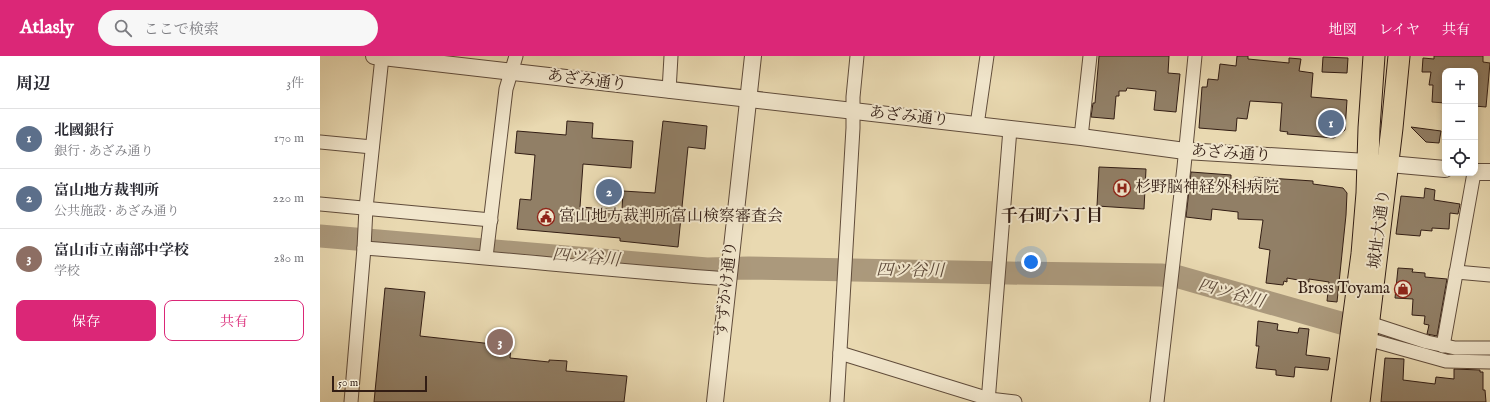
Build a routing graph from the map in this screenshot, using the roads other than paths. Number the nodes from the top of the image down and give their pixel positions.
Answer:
1 (378, 56) edge
2 (516, 56) edge
3 (671, 56) edge
4 (753, 56) edge
5 (857, 56) edge
6 (987, 56) edge
7 (1090, 56) edge
8 (1194, 56) edge
9 (1374, 56) edge
10 (1399, 56) edge
11 (511, 72) junction
12 (669, 91) junction
13 (748, 99) junction
14 (853, 111) junction
15 (978, 125) junction
16 (1010, 129) junction
17 (1081, 137) junction
18 (320, 142) edge
19 (372, 147) junction
20 (1185, 151) junction
21 (1377, 164) junction
22 (1442, 169) edge
23 (1478, 172) edge
24 (1490, 172) edge
25 (1473, 176) edge
26 (320, 204) edge
27 (366, 208) junction
28 (491, 220) junction
29 (364, 248) junction
30 (486, 257) junction
31 (1456, 272) junction
32 (1490, 275) edge
33 (728, 279) junction
34 (1363, 330) junction
35 (1443, 346) junction
36 (1490, 348) edge
37 (840, 353) junction
38 (1490, 362) edge
39 (988, 400) edge
40 (351, 402) edge
41 (715, 402) edge
42 (837, 402) edge
43 (1016, 402) edge
44 (1157, 402) edge
45 (1342, 402) edge
46 (1359, 402) edge

1 - 11 street, あざみ通り
1 - 19 street
2 - 11 street
3 - 12 street
4 - 13 street, すずかけ通り
5 - 14 street
6 - 15 street
7 - 17 street
8 - 20 street
9 - 21 highway, 城址大通り
10 - 21 highway, 城址大通り
11 - 12 street, あざみ通り
11 - 28 street
12 - 13 street, あざみ通り
13 - 14 street, あざみ通り
13 - 33 street, すずかけ通り
14 - 15 street, あざみ通り
14 - 37 street
15 - 16 street, あざみ通り
16 - 17 street, あざみ通り
16 - 39 street
17 - 20 street, あざみ通り
18 - 19 street
19 - 27 street
20 - 21 street, あざみ通り
20 - 44 street
21 - 22 street, あざみ通り
21 - 34 highway, 城址大通り
23 - 24 street
25 - 31 street
26 - 27 street
27 - 28 street
27 - 29 street
28 - 30 street
29 - 30 street
29 - 40 street
30 - 33 street
31 - 32 street
31 - 35 street
33 - 41 street, すずかけ通り
34 - 35 street
34 - 38 street
34 - 45 highway, 城址大通り
34 - 46 highway, 城址大通り
35 - 36 street
37 - 39 street
37 - 42 street
39 - 43 street

